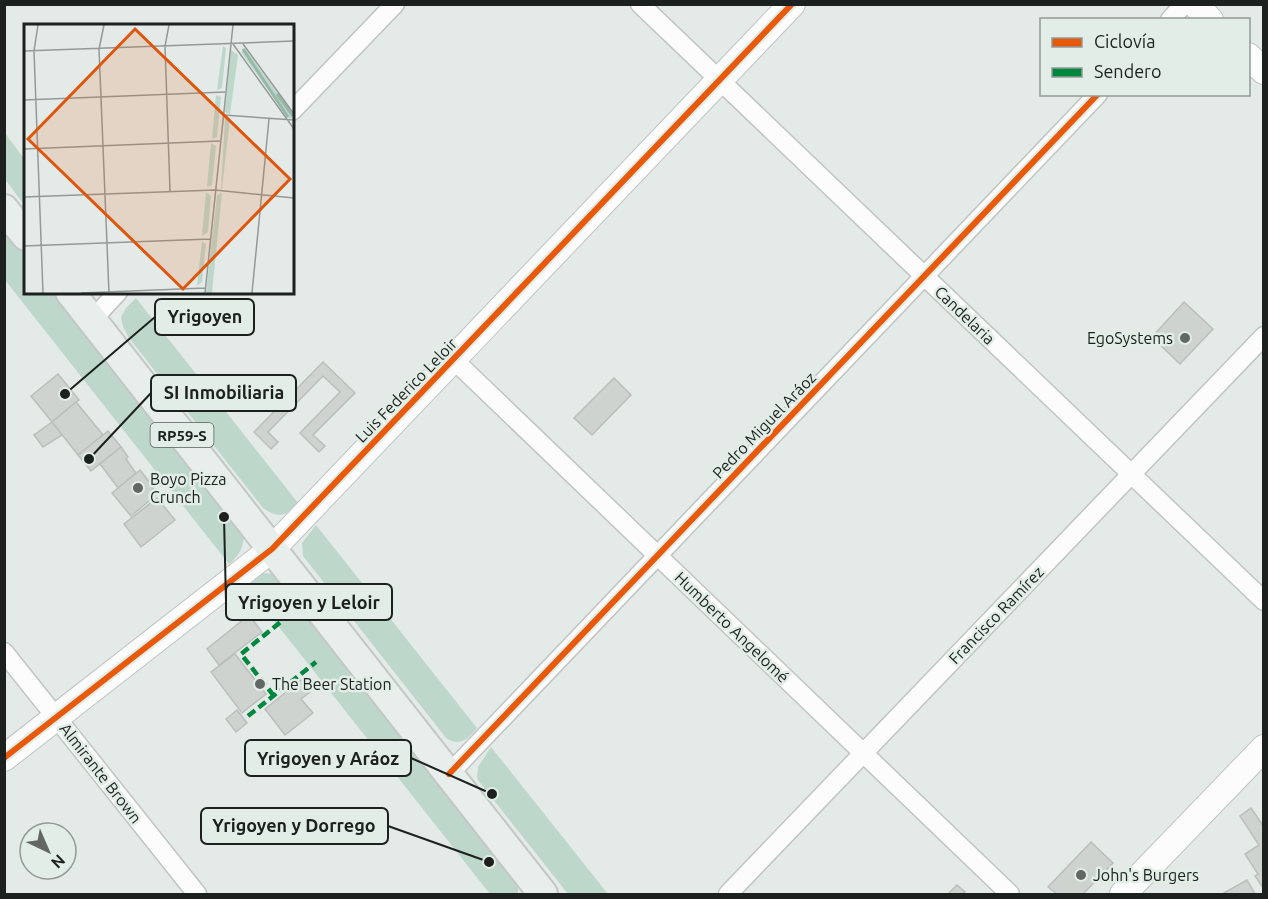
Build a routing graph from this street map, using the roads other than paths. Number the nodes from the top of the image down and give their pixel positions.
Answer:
1 (395, 4) edge
2 (640, 4) edge
3 (792, 4) edge
4 (1184, 4) edge
5 (1195, 4) edge
6 (1172, 18) edge
7 (1208, 18) edge
8 (1250, 58) edge
9 (1263, 71) edge
10 (720, 81) junction
11 (1096, 96) edge
12 (294, 109) edge
13 (4, 209) edge
14 (24, 234) edge
15 (924, 277) junction
16 (72, 294) edge
17 (116, 294) edge
18 (92, 320) junction
19 (1263, 336) edge
20 (454, 360) junction
21 (1131, 474) junction
22 (272, 549) junction
23 (658, 556) junction
24 (1263, 601) edge
25 (4, 652) edge
26 (56, 717) junction
27 (1263, 748) edge
28 (863, 753) junction
29 (4, 758) edge
30 (449, 774) junction
31 (197, 894) edge
32 (543, 894) edge
33 (728, 894) edge
34 (1010, 894) edge
35 (1123, 894) edge

1 - 12 street
2 - 10 street, Candelaria
3 - 10 street, Luis Federico Leloir
4 - 6 street
5 - 7 street
8 - 9 street
10 - 15 street, Candelaria
10 - 20 street, Luis Federico Leloir
11 - 15 street, Pedro Miguel Aráoz
13 - 14 main road
15 - 21 street, Candelaria
15 - 23 street, Pedro Miguel Aráoz
16 - 18 main road, RP59-S
17 - 18 street
18 - 22 main road, RP59-S
19 - 21 street, Francisco Ramírez
20 - 22 street, Luis Federico Leloir
20 - 23 street, Humberto Angelomé
21 - 24 street, Candelaria
21 - 28 street, Francisco Ramírez
22 - 26 street, Luis Federico Leloir
22 - 30 main road, RP59-S
23 - 28 street, Humberto Angelomé
23 - 30 street, Pedro Miguel Aráoz
25 - 26 street, Almirante Brown
26 - 29 street, Luis Federico Leloir
26 - 31 street, Almirante Brown
27 - 35 street
28 - 33 street, Francisco Ramírez
28 - 34 street, Humberto Angelomé
30 - 32 main road, RP59-S

